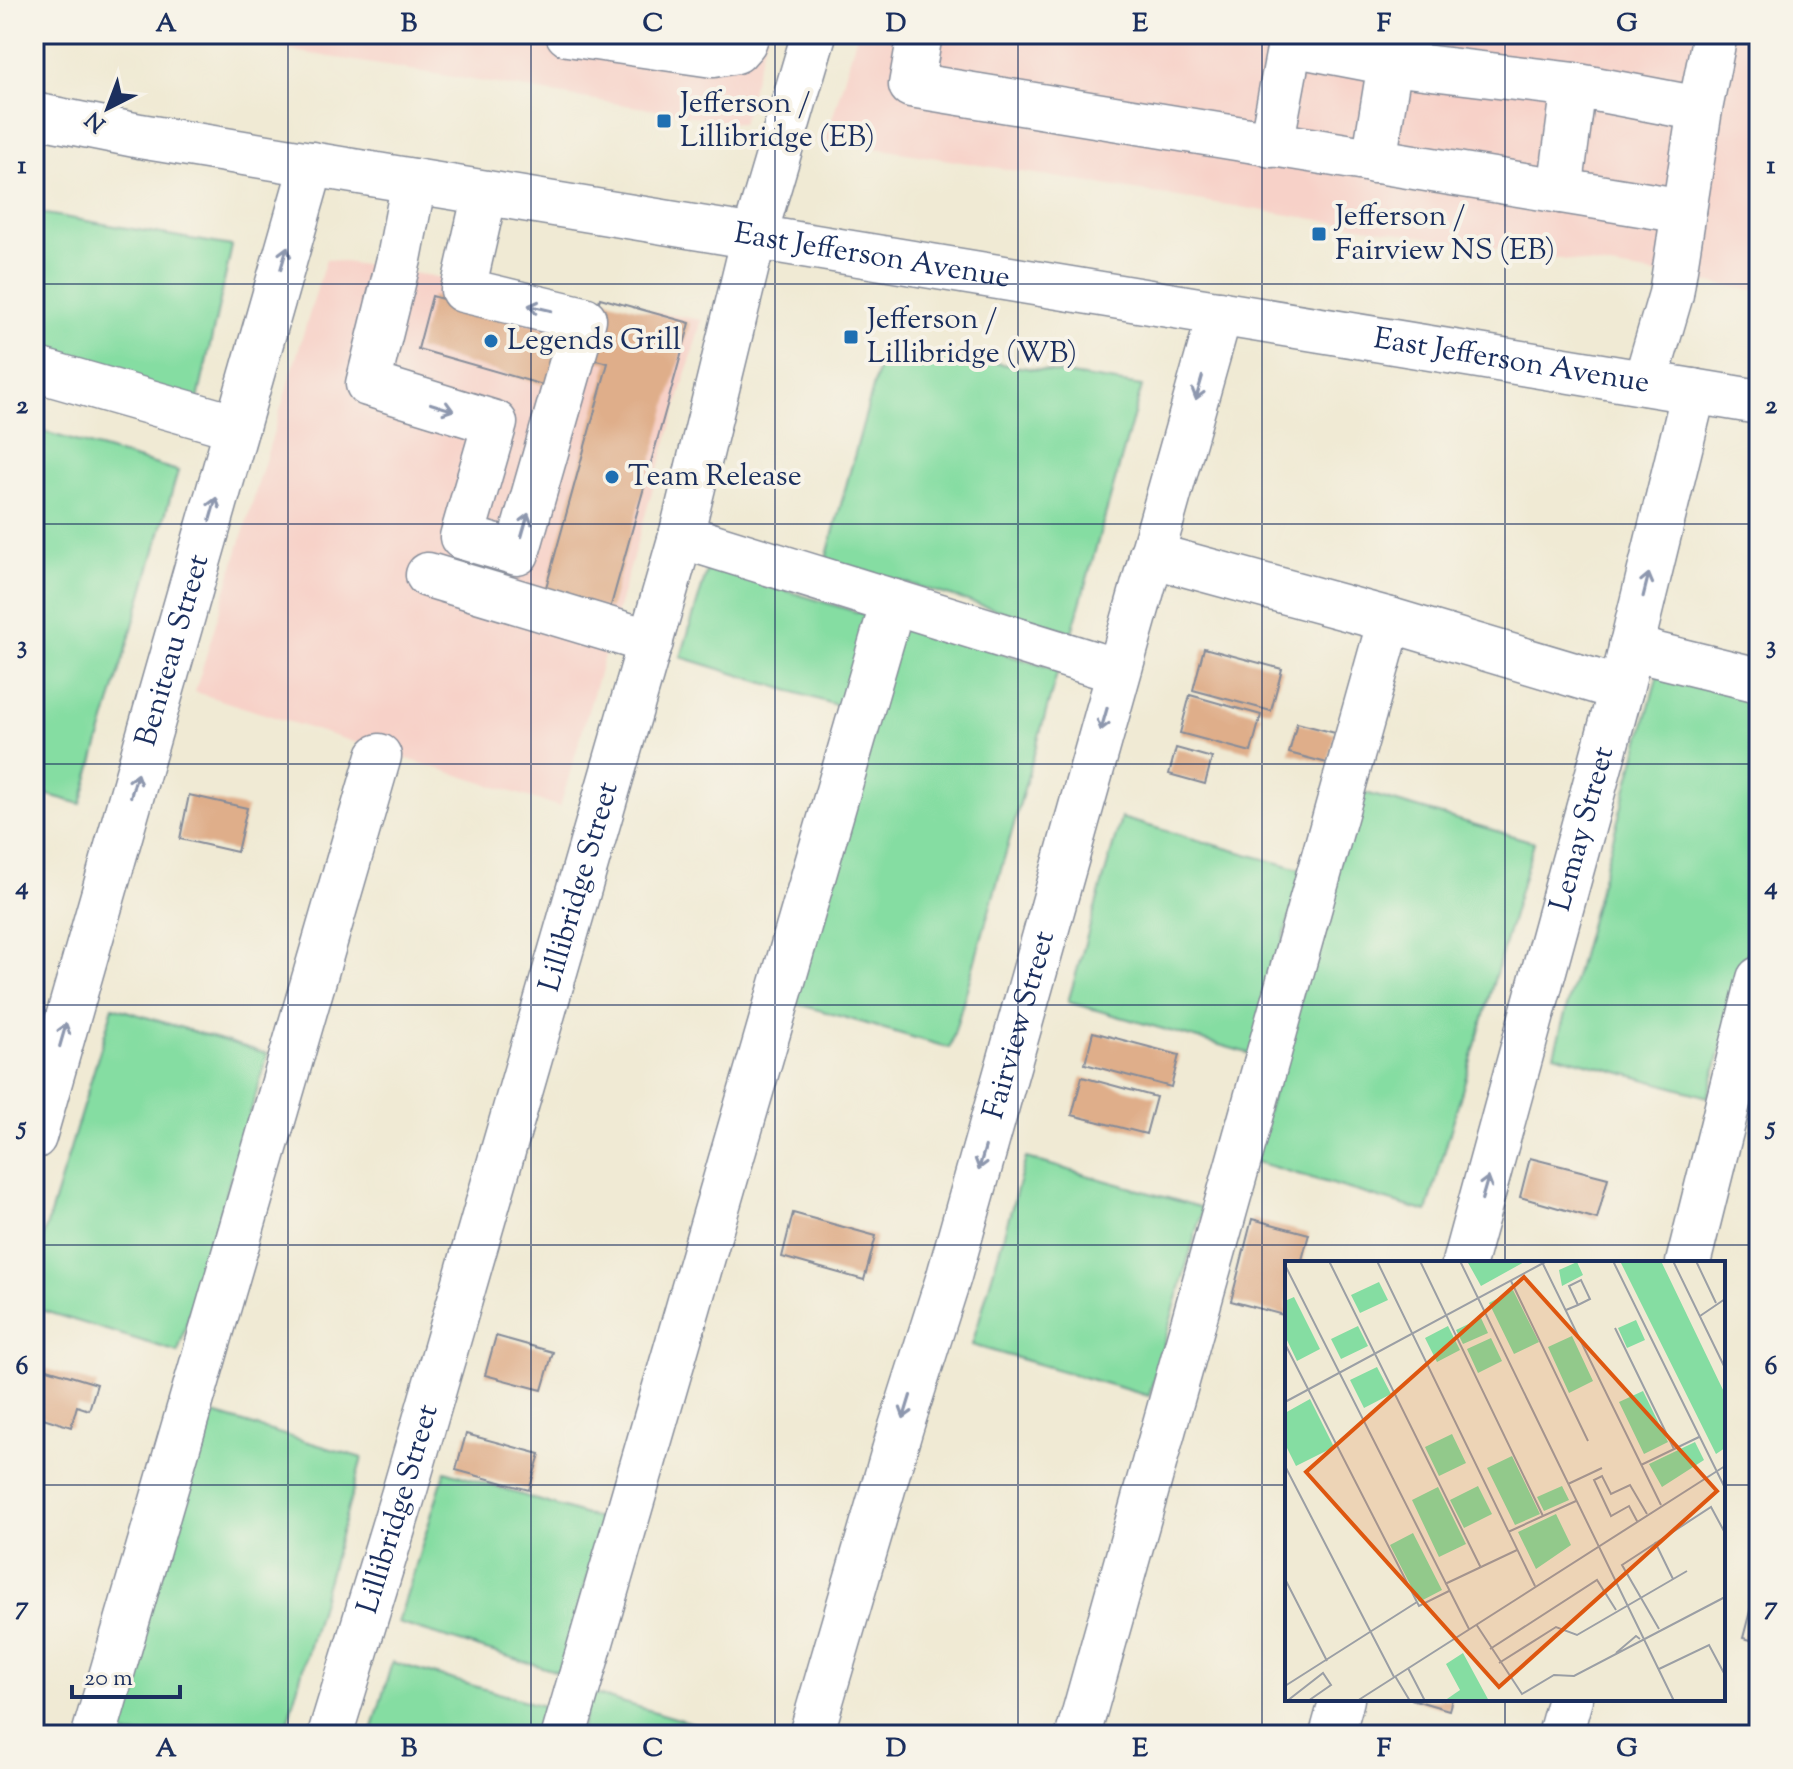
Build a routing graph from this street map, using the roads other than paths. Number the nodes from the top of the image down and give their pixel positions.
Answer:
1 (568, 34) edge
2 (814, 34) edge
3 (920, 34) edge
4 (1715, 34) edge
5 (1290, 39) edge
6 (709, 41) edge
7 (1390, 63) junction
8 (1574, 85) junction
9 (1700, 109) junction
10 (34, 115) edge
11 (1271, 145) junction
12 (1374, 161) junction
13 (312, 164) junction
14 (414, 181) junction
15 (1560, 191) junction
16 (485, 193) junction
17 (1684, 211) junction
18 (754, 237) junction
19 (1220, 313) junction
20 (34, 369) edge
21 (1645, 383) junction
22 (1694, 391) junction
23 (1759, 402) edge
24 (237, 427) junction
25 (681, 536) junction
26 (1151, 555) junction
27 (428, 575) dead end
28 (893, 602) junction
29 (1390, 620) junction
30 (651, 642) junction
31 (1631, 646) junction
32 (1117, 671) junction
33 (1759, 680) edge
34 (1621, 689) junction
35 (379, 756) dead end
36 (1759, 979) edge
37 (34, 1137) edge
38 (1465, 1261) edge
39 (1688, 1261) edge
40 (1341, 1701) edge
41 (1569, 1701) edge
42 (94, 1735) edge
43 (330, 1735) edge
44 (564, 1735) edge
45 (811, 1735) edge
46 (1078, 1735) edge
47 (1332, 1735) edge
48 (1560, 1735) edge

1 - 6 street
2 - 18 street, Lillibridge Street
3 - 11 street
4 - 9 street
5 - 7 street
5 - 11 street
7 - 8 street
7 - 12 street
8 - 9 street
8 - 15 street
9 - 17 street
10 - 13 street, East Jefferson Avenue
11 - 12 street
12 - 15 street
13 - 14 street, East Jefferson Avenue
24 -> 13 street, Beniteau Street
14 - 16 street, East Jefferson Avenue
14 -> 16 street
15 - 17 street
16 - 18 street, East Jefferson Avenue
17 - 21 street
18 - 19 street, East Jefferson Avenue
18 - 25 street, Lillibridge Street
19 - 21 street, East Jefferson Avenue
19 -> 26 street, Fairview Street
20 - 24 street
21 - 22 street, East Jefferson Avenue
22 - 23 street, East Jefferson Avenue
31 -> 22 street, Lemay Street
37 -> 24 street, Beniteau Street
25 - 28 street
25 - 30 street, Lillibridge Street
26 - 29 street
26 - 32 street, Fairview Street
27 - 30 street
28 - 32 street
28 - 44 street
29 - 34 street
29 - 46 street
30 - 43 street, Lillibridge Street
31 - 33 street
31 - 34 street, Lemay Street
32 -> 45 street, Fairview Street
38 -> 34 street, Lemay Street
35 - 42 street
36 - 39 street
40 - 47 street
41 - 48 street

